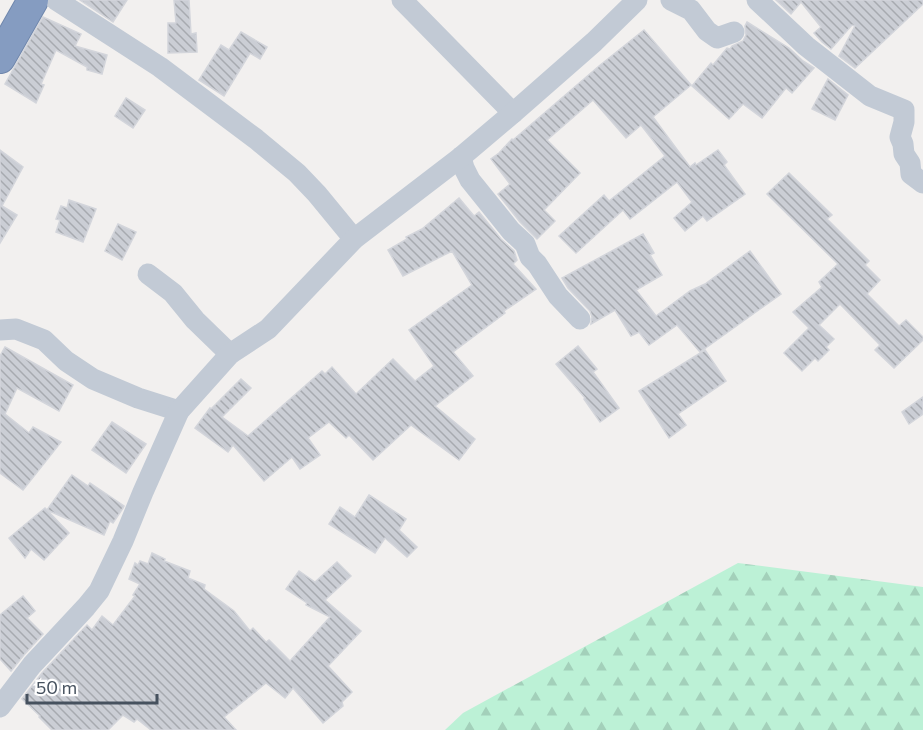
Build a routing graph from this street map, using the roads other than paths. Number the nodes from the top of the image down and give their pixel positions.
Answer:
1 (33, 0) edge
2 (57, 0) edge
3 (402, 0) edge
4 (637, 0) edge
5 (671, 0) edge
6 (757, 0) edge
7 (734, 32) dead end
8 (0, 58) edge
9 (513, 113) junction
10 (461, 157) junction
11 (923, 183) edge
12 (354, 239) junction
13 (148, 274) dead end
14 (580, 319) dead end
15 (0, 330) edge
16 (230, 354) junction
17 (179, 411) junction
18 (0, 707) edge

1 - 8 highway
2 - 12 street
3 - 9 street
4 - 9 street
5 - 7 street
6 - 11 street
9 - 10 street
10 - 12 street
10 - 14 street
12 - 16 street
13 - 16 street
15 - 17 street
16 - 17 street
17 - 18 street

